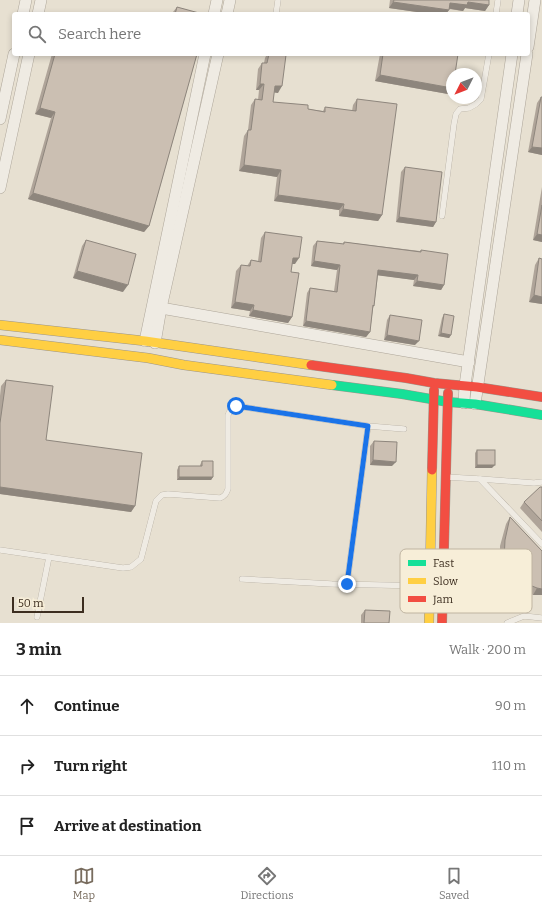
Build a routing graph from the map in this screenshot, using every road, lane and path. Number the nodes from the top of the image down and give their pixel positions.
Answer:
1 (26, 0) edge
2 (41, 0) edge
3 (217, 0) edge
4 (230, 0) edge
5 (278, 0) edge
6 (498, 0) edge
7 (519, 0) edge
8 (535, 0) edge
9 (23, 12) edge
10 (38, 12) edge
11 (214, 12) edge
12 (227, 12) edge
13 (276, 12) edge
14 (496, 12) edge
15 (517, 12) edge
16 (530, 34) edge
17 (14, 56) edge
18 (29, 56) edge
19 (205, 56) edge
20 (218, 56) edge
21 (489, 56) edge
22 (512, 56) edge
23 (527, 56) edge
24 (0, 119) edge
25 (0, 188) edge
26 (442, 216) dead end
27 (161, 308) junction
28 (0, 324) edge
29 (0, 340) edge
30 (150, 342) junction
31 (469, 362) junction
32 (434, 383) junction
33 (448, 384) junction
34 (465, 385) junction
35 (477, 387) junction
36 (542, 397) edge
37 (434, 400) junction
38 (448, 402) junction
39 (469, 404) junction
40 (542, 415) edge
41 (368, 426) junction
42 (404, 429) dead end
43 (446, 477) junction
44 (480, 479) junction
45 (542, 482) edge
46 (542, 544) edge
47 (431, 549) edge
48 (444, 549) edge
49 (0, 550) edge
50 (49, 557) junction
51 (242, 579) dead end
52 (347, 584) junction
53 (400, 585) edge
54 (429, 613) edge
55 (442, 613) edge
56 (37, 617) dead end
57 (542, 618) edge
58 (429, 623) edge
59 (442, 623) edge
60 (507, 623) edge

1 - 9 street
2 - 10 street
3 - 11 street
4 - 12 street
5 - 13 lane
6 - 14 lane
7 - 15 street
8 - 16 street
17 - 24 street
18 - 25 street
19 - 30 street
20 - 27 street
21 - 26 lane
22 - 31 street
23 - 35 street
27 - 30 street
27 - 31 street
28 - 30 street
29 - 37 street
30 - 32 street
31 - 34 street
32 - 33 street
32 - 37 street
33 - 34 street
33 - 38 street
34 - 35 street
34 - 39 street
35 - 36 street
35 - 39 street
37 - 38 street
37 - 47 street
38 - 39 street
38 - 43 street
39 - 40 street
41 - 42 lane
41 - 50 lane
41 - 52 lane
43 - 44 lane
43 - 48 street
44 - 45 lane
44 - 46 lane
49 - 50 lane
50 - 56 lane
51 - 52 lane
52 - 53 lane
54 - 58 street
55 - 59 street
57 - 60 lane

